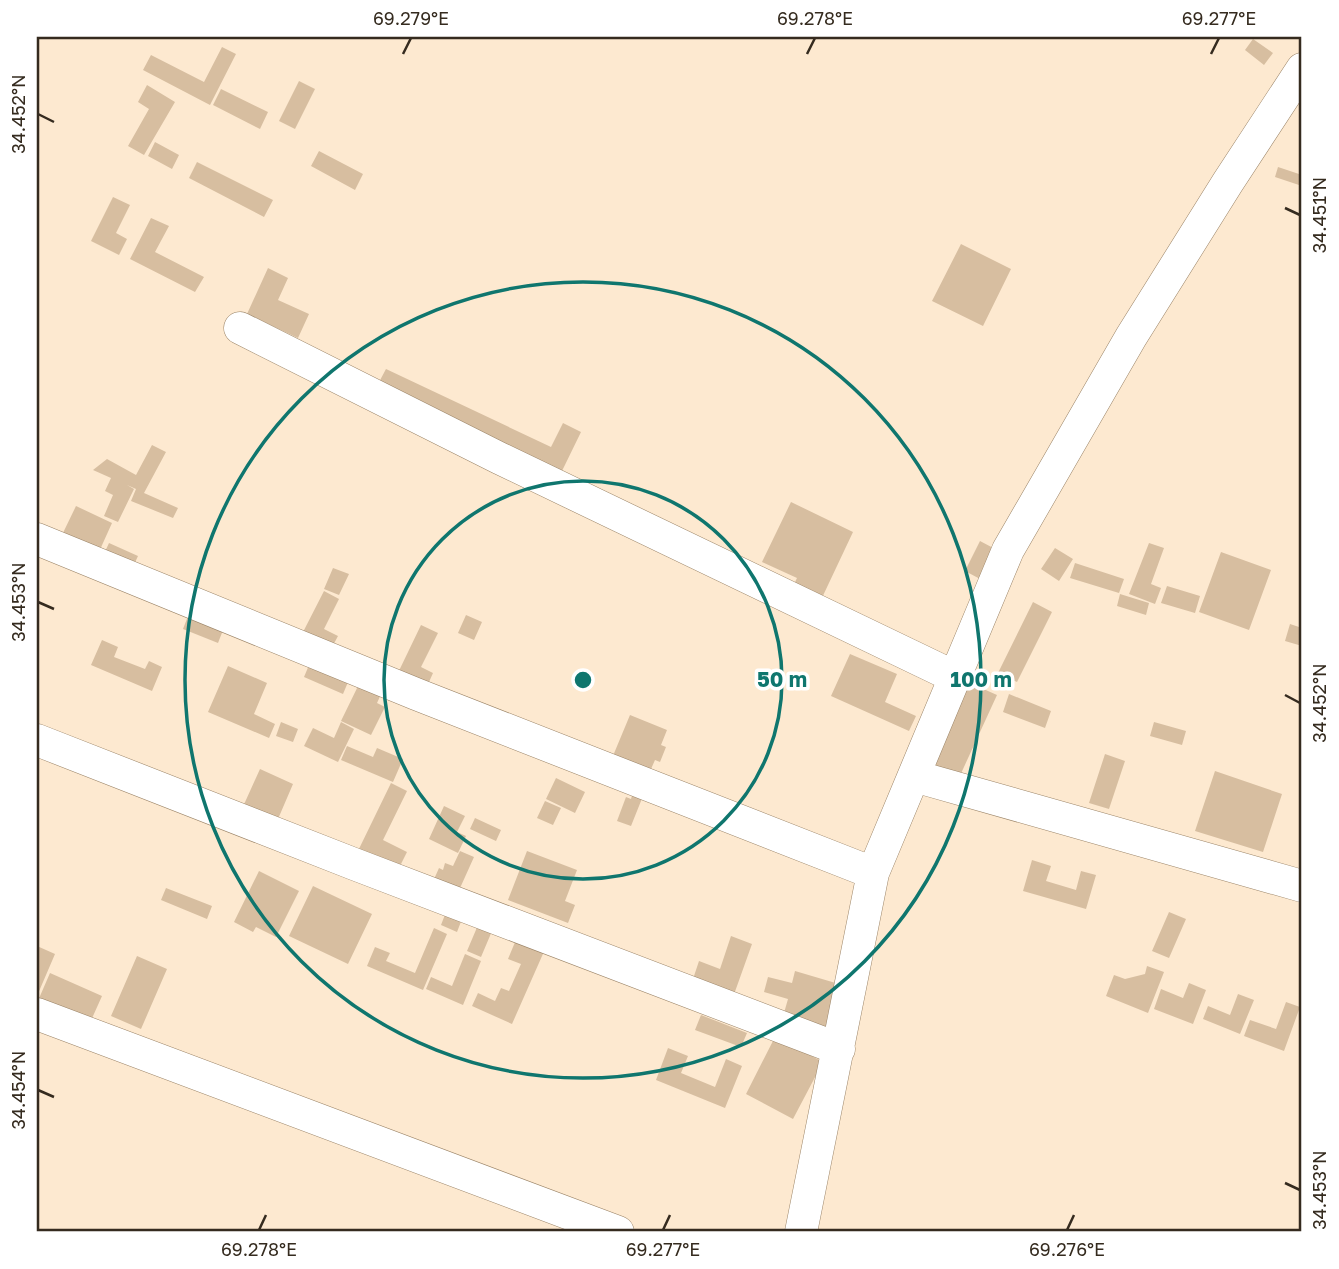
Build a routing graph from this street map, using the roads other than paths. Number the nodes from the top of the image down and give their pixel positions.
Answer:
1 (1302, 69) edge
2 (240, 328) dead end
3 (37, 540) edge
4 (955, 677) junction
5 (37, 740) edge
6 (914, 776) junction
7 (873, 873) junction
8 (1302, 886) edge
9 (37, 1014) edge
10 (839, 1049) junction
11 (618, 1232) edge
12 (801, 1232) edge

1 - 4 street
2 - 4 street
3 - 7 street
4 - 6 street
5 - 10 street
6 - 7 street
6 - 8 street
7 - 10 street
9 - 11 street
10 - 12 street

